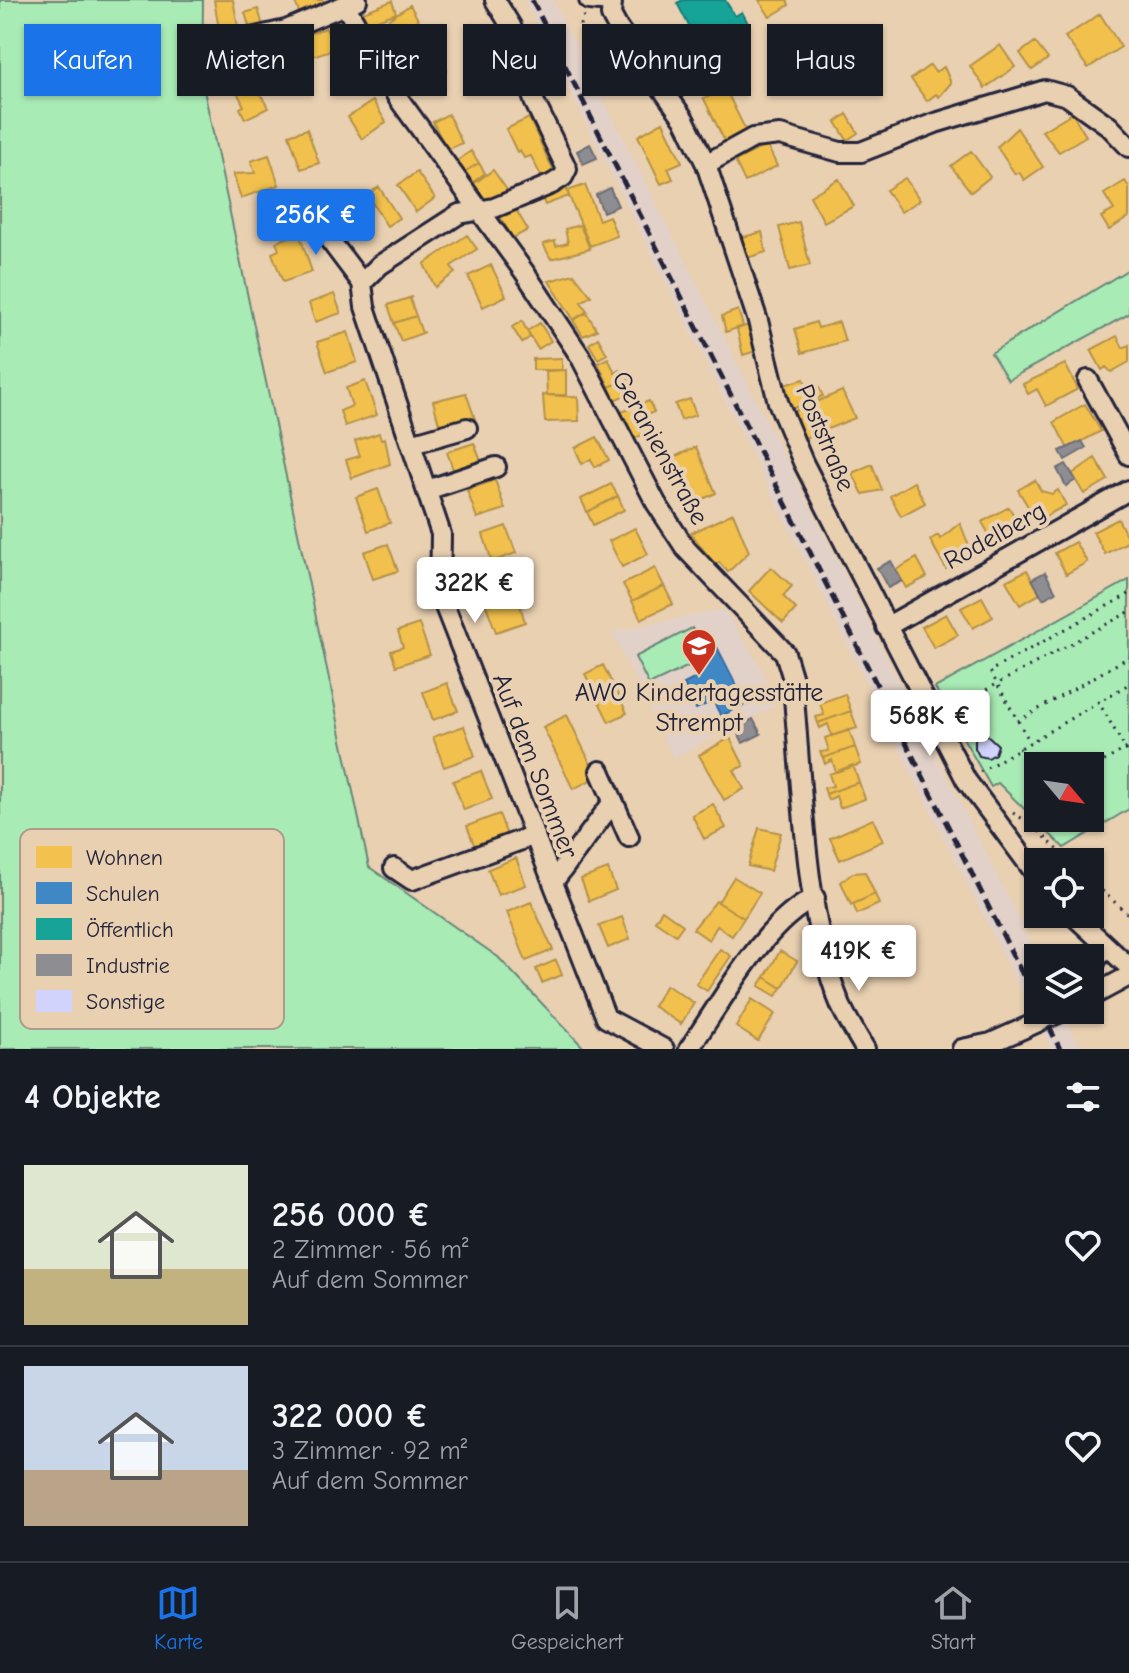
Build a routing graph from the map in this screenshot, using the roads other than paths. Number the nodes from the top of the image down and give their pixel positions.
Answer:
1 (495, 0) edge
2 (613, 1) edge
3 (351, 2) edge
4 (592, 6) edge
5 (300, 24) edge
6 (1129, 147) edge
7 (706, 164) junction
8 (304, 206) dead end
9 (477, 212) junction
10 (362, 283) junction
11 (1088, 380) dead end
12 (467, 428) dead end
13 (411, 444) junction
14 (1129, 455) edge
15 (496, 467) dead end
16 (427, 490) junction
17 (1129, 490) edge
18 (886, 627) junction
19 (600, 771) dead end
20 (613, 802) junction
21 (535, 835) junction
22 (629, 837) dead end
23 (1024, 859) edge
24 (394, 868) dead end
25 (553, 882) junction
26 (815, 898) junction
27 (1086, 928) edge
28 (1103, 944) edge
29 (1104, 945) edge
30 (1129, 967) edge
31 (1129, 976) edge
32 (1104, 989) edge
33 (1034, 1024) edge
34 (664, 1049) edge
35 (689, 1049) edge
36 (865, 1049) edge
37 (962, 1049) edge

1 - 9 street
2 - 4 street
2 - 7 street, Poststraße
3 - 5 street
3 - 9 street, Geranienstraße
6 - 7 street
7 - 18 street, Poststraße
8 - 10 street, Auf dem Sommer
9 - 10 street
9 - 26 street, Geranienstraße
10 - 13 street, Auf dem Sommer
11 - 14 street
12 - 13 street
13 - 16 street, Auf dem Sommer
15 - 16 street
16 - 21 street, Auf dem Sommer
17 - 18 street, Rodelberg
18 - 23 street, Poststraße
19 - 20 street
20 - 22 street
20 - 25 street
21 - 24 street
21 - 25 street, Auf dem Sommer
25 - 34 street, Auf dem Sommer
26 - 35 street
26 - 36 street, Geranienstraße
27 - 28 street
29 - 30 street
31 - 32 street
33 - 37 street

